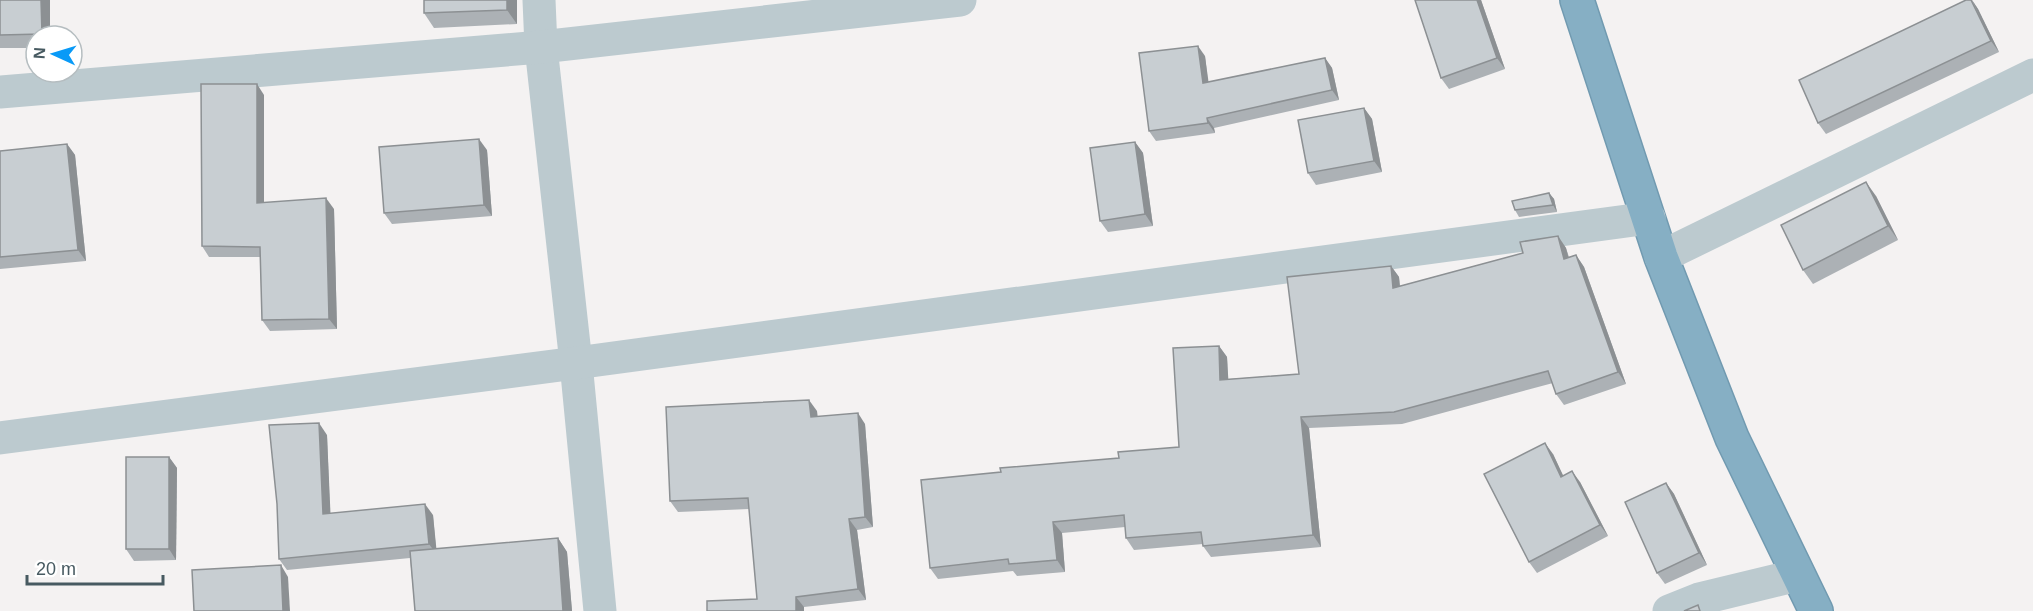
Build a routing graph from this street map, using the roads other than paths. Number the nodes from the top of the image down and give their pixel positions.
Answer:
1 (539, 0) edge
2 (960, 0) edge
3 (1577, 0) edge
4 (541, 46) junction
5 (2033, 75) edge
6 (0, 92) edge
7 (1649, 218) junction
8 (1661, 257) junction
9 (576, 363) junction
10 (0, 438) edge
11 (1798, 575) junction
12 (600, 611) edge
13 (1669, 611) edge
14 (1816, 611) edge

1 - 4 street
2 - 4 street
3 - 7 highway
4 - 6 street
4 - 9 street
5 - 8 street
7 - 8 highway
7 - 9 street
8 - 11 highway
9 - 10 street
9 - 12 street
11 - 13 street
11 - 14 highway

